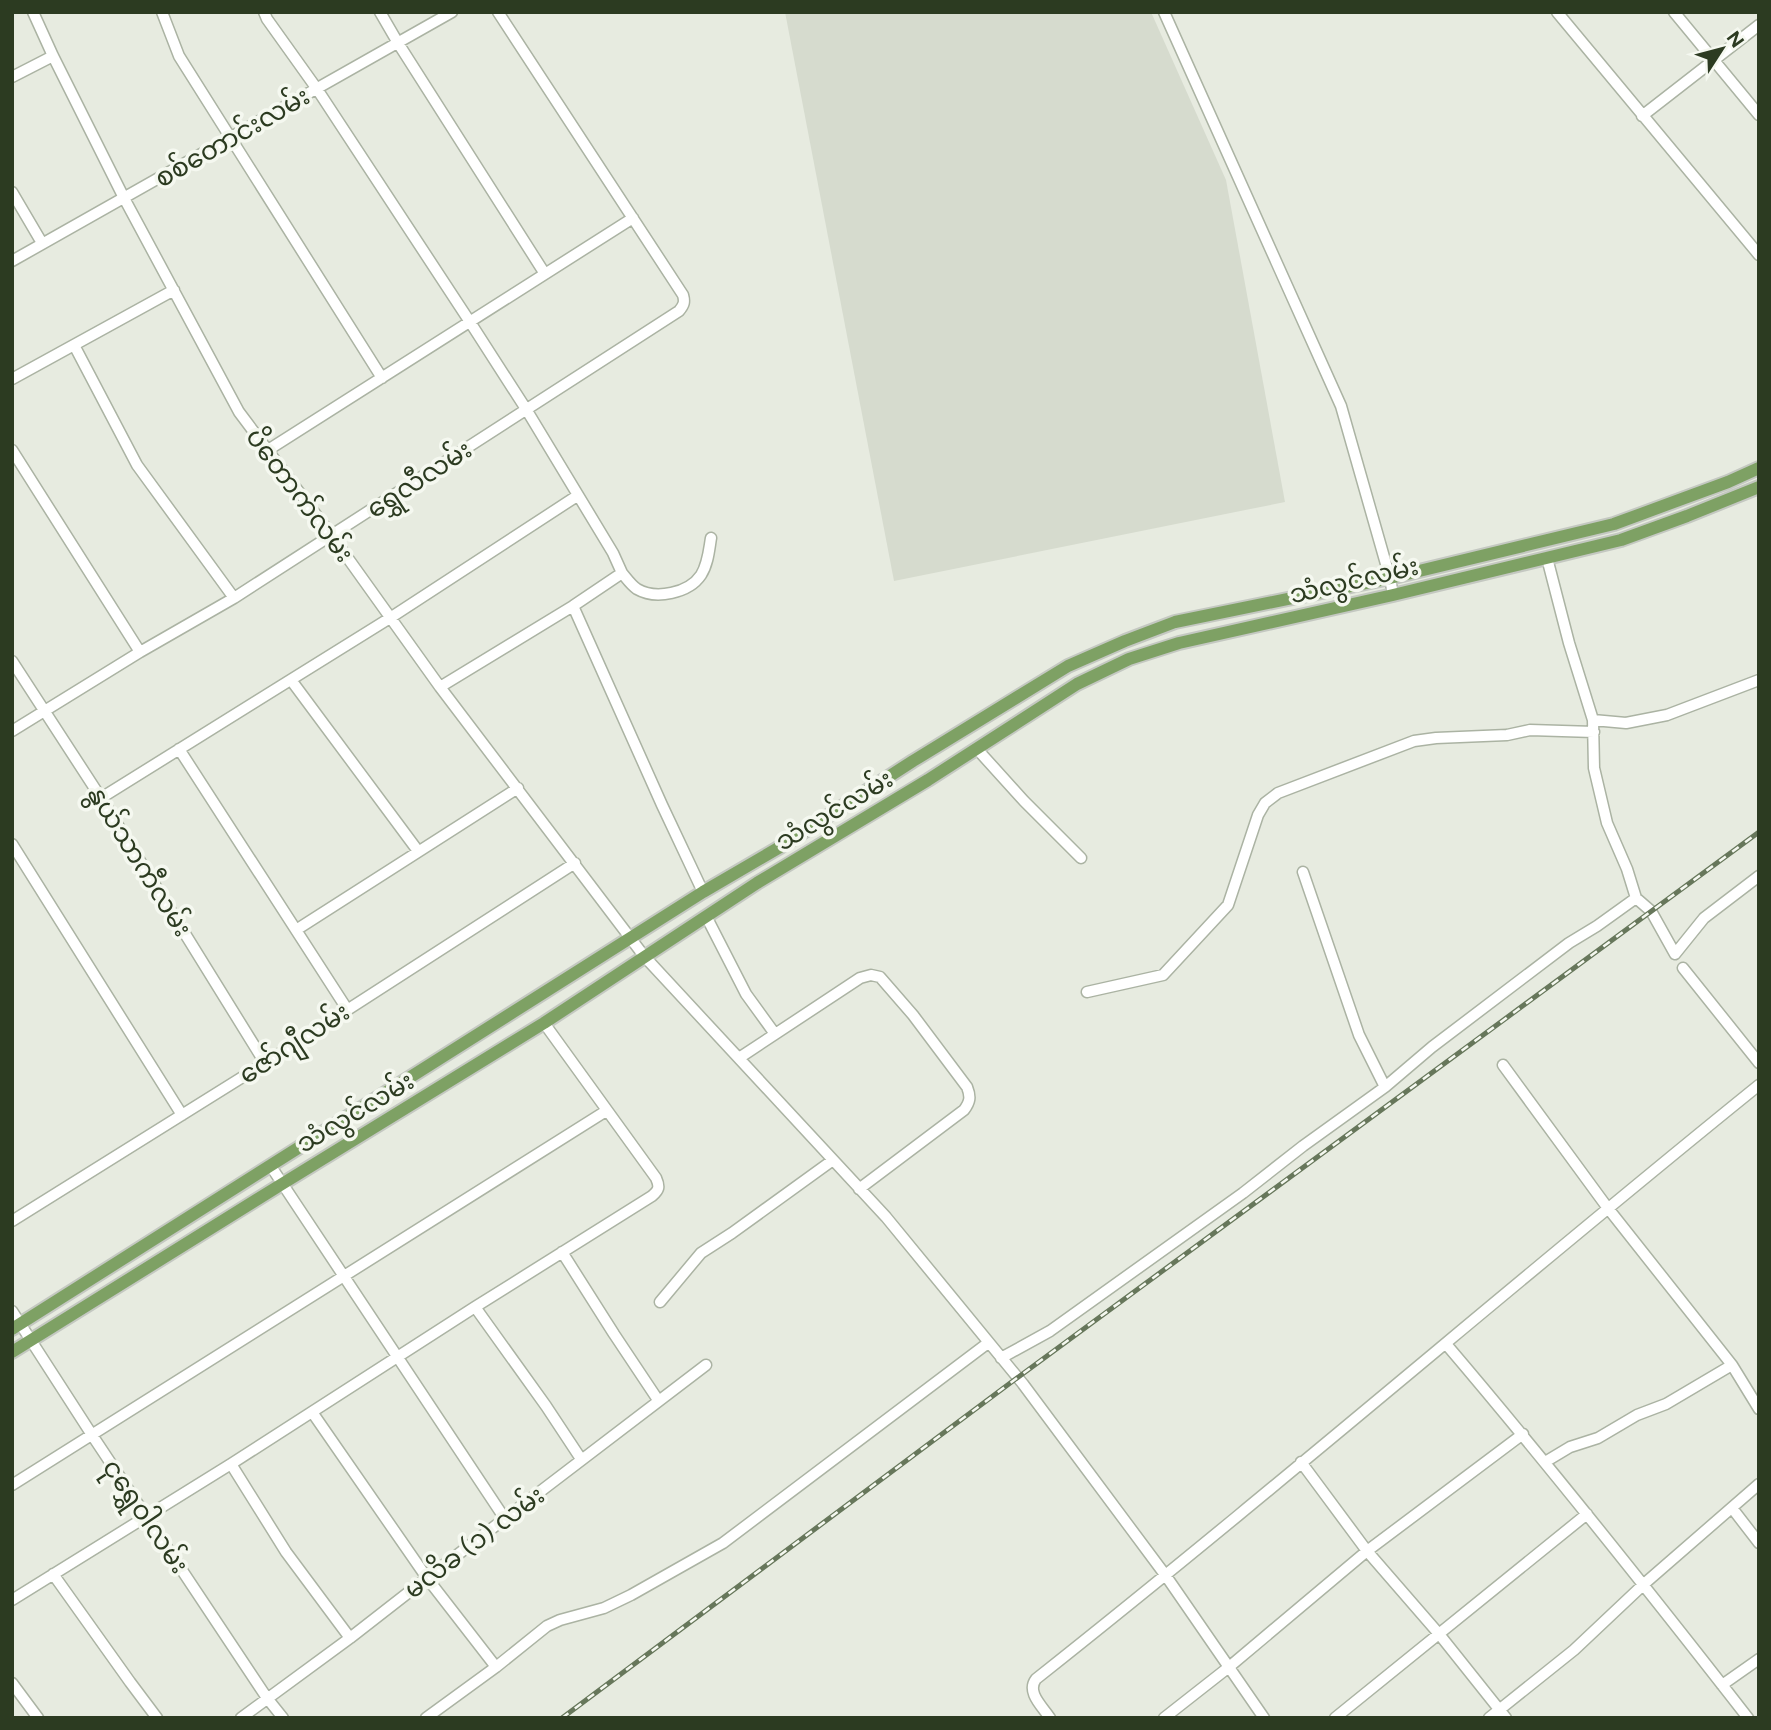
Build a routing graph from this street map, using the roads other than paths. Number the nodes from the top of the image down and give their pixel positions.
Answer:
1 (33, 12) edge
2 (162, 12) edge
3 (264, 12) edge
4 (380, 12) edge
5 (452, 12) edge
6 (498, 12) edge
7 (1164, 12) edge
8 (1557, 12) edge
9 (1674, 12) edge
10 (1759, 25) edge
11 (398, 43) junction
12 (53, 56) junction
13 (1713, 60) junction
14 (12, 77) edge
15 (317, 89) junction
16 (1759, 115) edge
17 (1642, 116) junction
18 (230, 138) junction
19 (12, 192) edge
20 (124, 198) junction
21 (633, 218) junction
22 (42, 243) junction
23 (1759, 255) edge
24 (12, 261) edge
25 (545, 274) junction
26 (174, 290) junction
27 (470, 322) junction
28 (74, 345) junction
29 (382, 378) junction
30 (12, 379) edge
31 (526, 410) junction
32 (12, 450) edge
33 (268, 450) junction
34 (1759, 468) edge
35 (1759, 487) edge
36 (577, 496) junction
37 (1680, 500) junction
38 (1687, 516) junction
39 (332, 536) junction
40 (711, 538) dead end
41 (1547, 558) junction
42 (622, 573) junction
43 (1390, 578) junction
44 (1393, 595) junction
45 (234, 598) junction
46 (573, 606) junction
47 (390, 618) junction
48 (140, 653) junction
49 (12, 661) edge
50 (290, 680) junction
51 (1759, 681) edge
52 (440, 687) junction
53 (45, 712) junction
54 (1593, 720) junction
55 (12, 731) edge
56 (1594, 732) junction
57 (977, 748) junction
58 (179, 749) junction
59 (518, 788) junction
60 (101, 798) junction
61 (12, 844) edge
62 (418, 851) junction
63 (1081, 858) dead end
64 (575, 863) junction
65 (1303, 872) dead end
66 (1759, 876) edge
67 (703, 892) junction
68 (1636, 898) junction
69 (706, 916) junction
70 (296, 930) junction
71 (631, 938) junction
72 (645, 956) junction
73 (1683, 968) dead end
74 (1087, 992) dead end
75 (347, 1009) junction
76 (544, 1023) junction
77 (775, 1034) junction
78 (739, 1058) junction
79 (265, 1063) junction
80 (1759, 1063) edge
81 (1503, 1065) dead end
82 (1759, 1085) edge
83 (1385, 1087) junction
84 (606, 1111) junction
85 (182, 1115) junction
86 (833, 1160) junction
87 (270, 1165) junction
88 (282, 1184) junction
89 (859, 1189) junction
90 (1607, 1208) junction
91 (12, 1221) edge
92 (562, 1252) junction
93 (343, 1276) junction
94 (660, 1302) dead end
95 (475, 1307) junction
96 (12, 1311) edge
97 (16, 1326) edge
98 (31, 1340) junction
99 (988, 1343) junction
100 (1446, 1344) junction
101 (12, 1352) edge
102 (397, 1358) junction
103 (1001, 1358) junction
104 (706, 1365) dead end
105 (1732, 1365) junction
106 (659, 1400) junction
107 (1759, 1409) edge
108 (312, 1412) junction
109 (1523, 1434) junction
110 (92, 1435) junction
111 (581, 1459) junction
112 (1301, 1462) junction
113 (1545, 1462) junction
114 (232, 1464) junction
115 (1759, 1484) edge
116 (12, 1485) edge
117 (1732, 1508) junction
118 (1587, 1514) junction
119 (146, 1516) junction
120 (505, 1519) junction
121 (1759, 1543) edge
122 (1367, 1551) junction
123 (53, 1574) junction
124 (1166, 1576) junction
125 (426, 1578) junction
126 (1644, 1584) junction
127 (12, 1600) edge
128 (1439, 1634) junction
129 (350, 1638) junction
130 (1759, 1659) edge
131 (496, 1667) junction
132 (1229, 1667) junction
133 (12, 1682) edge
134 (1722, 1685) junction
135 (267, 1698) junction
136 (1503, 1714) edge
137 (38, 1718) edge
138 (157, 1718) edge
139 (241, 1718) edge
140 (283, 1718) edge
141 (426, 1718) edge
142 (1050, 1718) edge
143 (1164, 1718) edge
144 (1264, 1718) edge
145 (1335, 1718) edge
146 (1489, 1718) edge
147 (1748, 1718) edge

1 - 12 street, ပိတောက်လမ်း
2 - 18 street
3 - 15 street
4 - 11 street
5 - 11 street, စစ်တောင်းလမ်း
6 - 21 street
7 - 43 street
8 - 17 street
9 - 13 street
10 - 13 street
11 - 15 street, စစ်တောင်းလမ်း
11 - 25 street
12 - 14 street
12 - 20 street, ပိတောက်လမ်း
13 - 16 street
13 - 17 street
15 - 18 street, စစ်တောင်းလမ်း
15 - 27 street
17 - 23 street
18 - 20 street, စစ်တောင်းလမ်း
18 - 29 street
19 - 22 street
20 - 22 street, စစ်တောင်းလမ်း
20 - 26 street, ပိတောက်လမ်း
21 - 25 street
21 - 31 street, ရွှေလီလမ်း
22 - 24 street, စစ်တောင်းလမ်း
25 - 27 street
26 - 28 street
26 - 33 street, ပိတောက်လမ်း
27 - 29 street
27 - 31 street
28 - 30 street
28 - 45 street
29 - 33 street
31 - 36 street
31 - 39 street, ရွှေလီလမ်း
32 - 48 street
33 - 39 street, ပိတောက်လမ်း
34 - 37 main road, သံလွင်လမ်း
35 - 38 main road, သံလွင်လမ်း
36 - 42 street
36 - 47 street
37 - 38 main road
37 - 43 main road, သံလွင်လမ်း
38 - 41 main road, သံလွင်လမ်း
39 - 45 street, ရွှေလီလမ်း
39 - 47 street, ပိတောက်လမ်း
40 - 42 street
41 - 44 main road, သံလွင်လမ်း
41 - 54 street
42 - 46 street
43 - 44 street
43 - 67 main road, သံလွင်လမ်း
44 - 57 main road, သံလွင်လမ်း
45 - 48 street, ရွှေလီလမ်း
46 - 52 street
46 - 67 street
47 - 50 street
47 - 52 street, ပိတောက်လမ်း
48 - 53 street, ရွှေလီလမ်း
49 - 53 street, နွယ်သာကီလမ်း
50 - 58 street
50 - 62 street
51 - 54 street
52 - 59 street, ပိတောက်လမ်း
53 - 55 street, ရွှေလီလမ်း
53 - 60 street, နွယ်သာကီလမ်း
54 - 56 street
56 - 68 street
56 - 74 street
57 - 63 street
57 - 69 main road, သံလွင်လမ်း
58 - 60 street
58 - 70 street
59 - 62 street
59 - 64 street, ပိတောက်လမ်း
60 - 79 street, နွယ်သာကီလမ်း
61 - 85 street
62 - 70 street
64 - 71 street, ပိတောက်လမ်း
64 - 75 street, ဇော်ဂျီလမ်း
65 - 83 street
66 - 68 street
67 - 71 main road, သံလွင်လမ်း
68 - 83 street
69 - 72 main road, သံလွင်လမ်း
69 - 77 street
70 - 75 street
71 - 72 street, ပိတောက်လမ်း
71 - 87 main road, သံလွင်လမ်း
72 - 76 main road, သံလွင်လမ်း
72 - 78 street, ပိတောက်လမ်း
73 - 80 street
75 - 79 street, ဇော်ဂျီလမ်း
76 - 84 street
76 - 88 main road, သံလွင်လမ်း
77 - 78 street
77 - 89 street
78 - 86 street, ပိတောက်လမ်း
79 - 85 street, ဇော်ဂျီလမ်း
81 - 90 street
82 - 90 street
83 - 103 street
84 - 92 street
84 - 93 street
85 - 91 street, ဇော်ဂျီလမ်း
86 - 89 street, ပိတောက်လမ်း
86 - 94 street
87 - 88 street
87 - 97 main road, သံလွင်လမ်း
88 - 93 street
88 - 98 main road, သံလွင်လမ်း
89 - 99 street, ပိတောက်လမ်း
90 - 100 street
90 - 105 street
92 - 95 street
92 - 106 street
93 - 102 street
93 - 110 street
95 - 102 street
95 - 111 street
96 - 97 street, ငုရွှေဝါလမ်း
97 - 98 street, ငုရွှေဝါလမ်း
98 - 101 main road, သံလွင်လမ်း
98 - 110 street, ငုရွှေဝါလမ်း
99 - 103 street, ပိတောက်လမ်း
99 - 131 street
100 - 109 street
100 - 112 street
102 - 108 street
102 - 120 street
103 - 124 street, ပိတောက်လမ်း
104 - 106 street, မလိခ (၁) လမ်း
105 - 107 street
105 - 113 street
106 - 111 street, မလိခ (၁) လမ်း
108 - 114 street
108 - 125 street
109 - 113 street
109 - 122 street
110 - 116 street
110 - 119 street, ငုရွှေဝါလမ်း
111 - 120 street, မလိခ (၁) လမ်း
112 - 122 street
112 - 124 street
113 - 118 street
114 - 119 street
114 - 129 street
115 - 117 street
117 - 121 street
117 - 126 street
118 - 126 street
118 - 128 street
119 - 123 street
119 - 135 street, ငုရွှေဝါလမ်း
120 - 125 street, မလိခ (၁) လမ်း
122 - 128 street
122 - 132 street
123 - 127 street
123 - 138 street
124 - 132 street, ပိတောက်လမ်း
124 - 142 street
125 - 129 street, မလိခ (၁) လမ်း
125 - 131 street
126 - 134 street
126 - 136 street
128 - 136 street
128 - 145 street
129 - 135 street, မလိခ (၁) လမ်း
130 - 134 street
131 - 141 street
132 - 143 street
132 - 144 street, ပိတောက်လမ်း
133 - 137 street
134 - 147 street
135 - 139 street, မလိခ (၁) လမ်း
135 - 140 street, ငုရွှေဝါလမ်း
136 - 146 street

